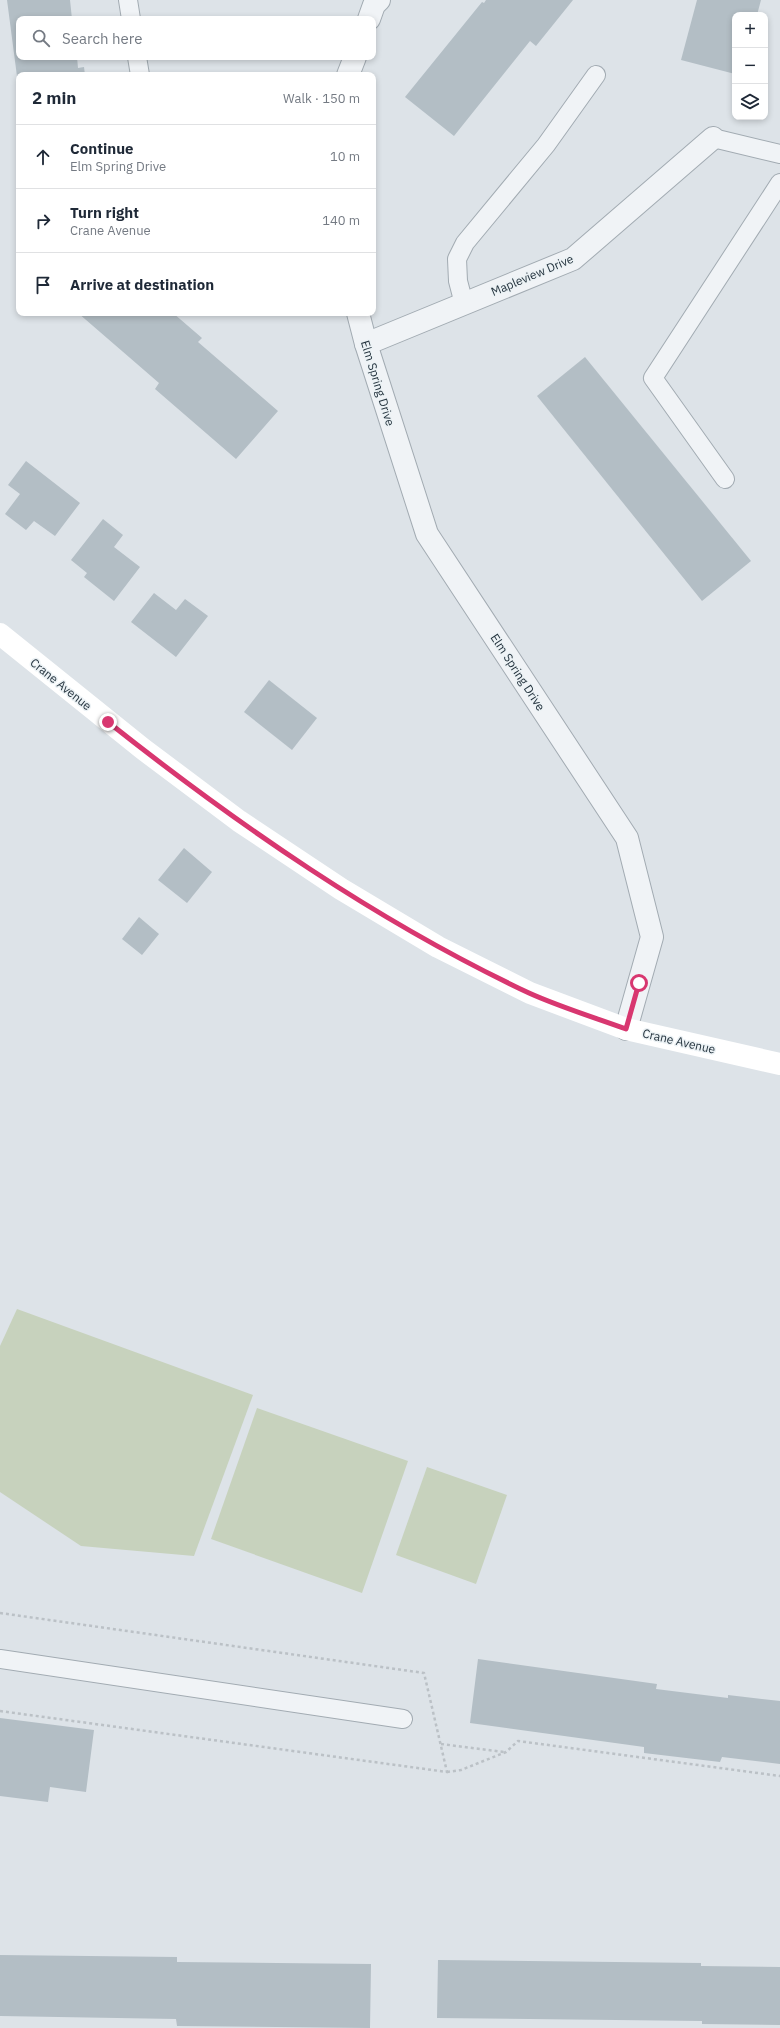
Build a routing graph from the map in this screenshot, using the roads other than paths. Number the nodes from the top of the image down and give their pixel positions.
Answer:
1 (128, 0) edge
2 (131, 16) edge
3 (138, 60) edge
4 (354, 60) edge
5 (140, 72) edge
6 (349, 72) edge
7 (596, 75) dead end
8 (713, 138) joint
9 (780, 154) edge
10 (780, 184) edge
11 (464, 304) junction
12 (359, 316) edge
13 (366, 344) junction
14 (725, 479) dead end
15 (0, 634) edge
16 (626, 1029) junction
17 (780, 1064) edge
18 (0, 1659) edge
19 (403, 1719) dead end

1 - 2 lane
3 - 5 lane
4 - 6 street
7 - 11 lane
8 - 9 lane
8 - 11 street, Mapleview Drive
10 - 14 lane
11 - 13 street, Mapleview Drive
12 - 13 street, Elm Spring Drive
13 - 16 street, Elm Spring Drive
15 - 16 street, Crane Avenue
16 - 17 street, Crane Avenue
18 - 19 lane

